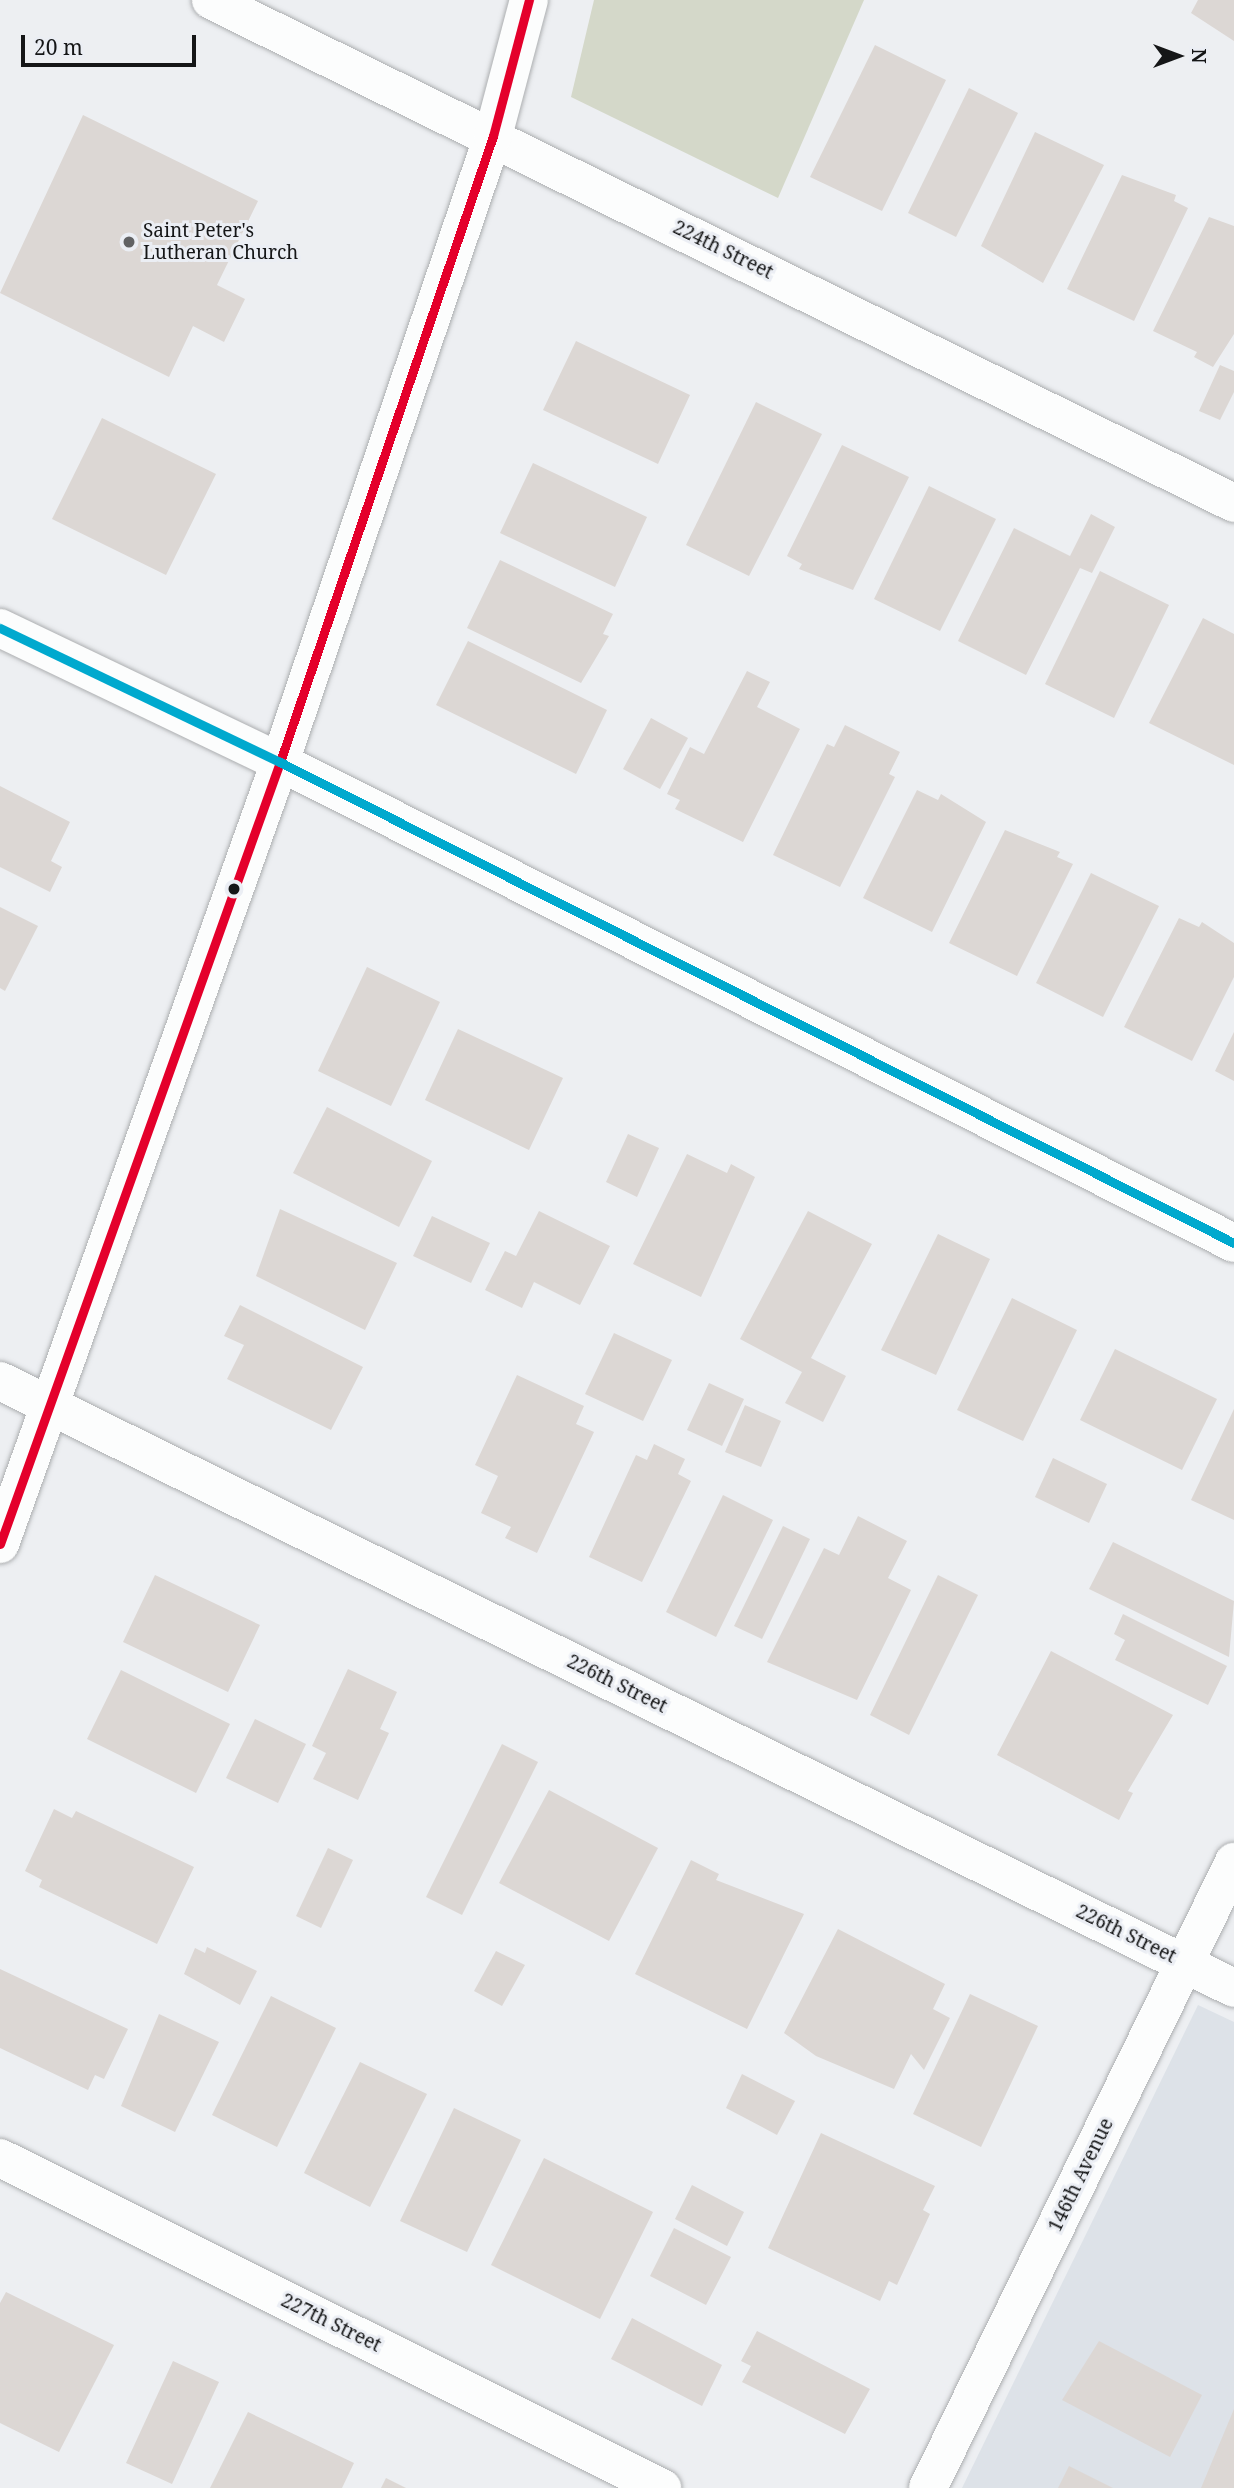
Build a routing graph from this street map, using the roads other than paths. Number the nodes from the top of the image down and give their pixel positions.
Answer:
1 (211, 0) edge
2 (530, 0) edge
3 (493, 136) junction
4 (1234, 503) edge
5 (0, 628) edge
6 (280, 762) junction
7 (1234, 1243) edge
8 (0, 1381) edge
9 (48, 1405) junction
10 (0, 1544) edge
11 (1234, 1862) edge
12 (1184, 1963) junction
13 (1234, 1988) edge
14 (0, 2158) edge
15 (662, 2488) edge
16 (928, 2488) edge

1 - 3 street, 224th Street
2 - 3 street
3 - 4 street, 224th Street
3 - 6 street
5 - 6 street
6 - 7 street
6 - 9 street
8 - 9 street, 226th Street
9 - 10 street
9 - 12 street, 226th Street
11 - 12 street, 146th Avenue
12 - 13 street, 226th Street
12 - 16 street, 146th Avenue
14 - 15 street, 227th Street

